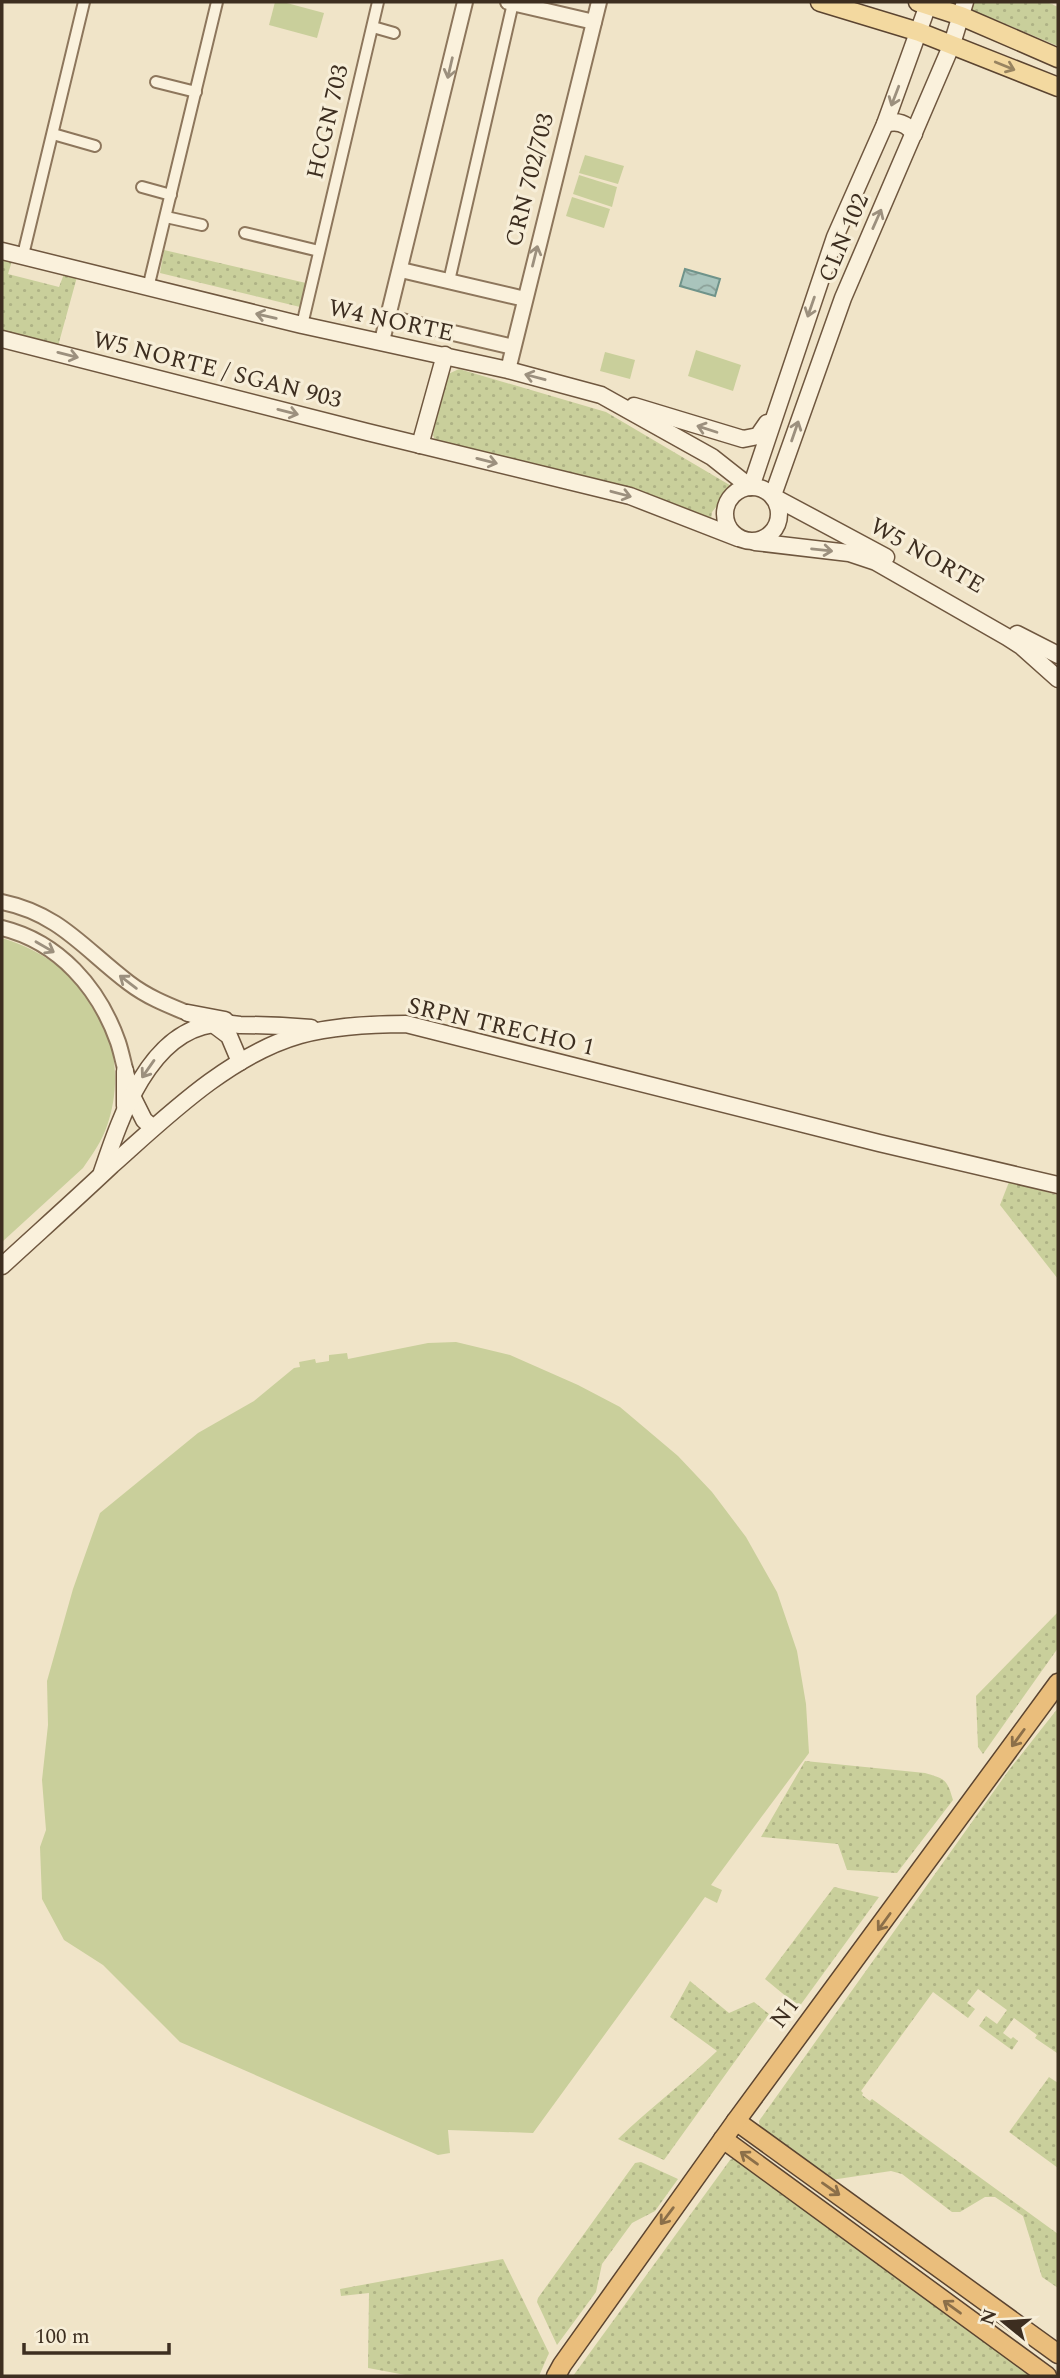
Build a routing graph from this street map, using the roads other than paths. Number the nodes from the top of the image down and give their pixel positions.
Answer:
1 (84, 2) edge
2 (217, 2) edge
3 (378, 2) edge
4 (465, 2) edge
5 (511, 2) edge
6 (599, 2) edge
7 (820, 2) edge
8 (925, 3) edge
9 (963, 9) edge
10 (594, 22) junction
11 (373, 27) junction
12 (919, 32) junction
13 (394, 33) dead end
14 (952, 44) junction
15 (1058, 58) edge
16 (156, 82) dead end
17 (1058, 88) edge
18 (196, 92) junction
19 (885, 124) junction
20 (52, 134) junction
21 (914, 134) junction
22 (95, 146) dead end
23 (142, 187) dead end
24 (171, 195) junction
25 (166, 217) junction
26 (202, 225) dead end
27 (245, 233) dead end
28 (2, 251) edge
29 (319, 251) junction
30 (23, 256) junction
31 (401, 270) junction
32 (449, 281) junction
33 (148, 288) junction
34 (525, 299) junction
35 (389, 318) junction
36 (302, 324) junction
37 (2, 339) edge
38 (382, 341) junction
39 (513, 347) junction
40 (445, 355) junction
41 (508, 370) junction
42 (789, 370) junction
43 (814, 377) junction
44 (601, 395) junction
45 (779, 402) junction
46 (420, 445) junction
47 (750, 487) junction
48 (773, 496) junction
49 (738, 537) junction
50 (755, 541) junction
51 (1058, 655) edge
52 (1058, 679) edge
53 (2, 902) edge
54 (2, 928) edge
55 (188, 1013) junction
56 (213, 1024) junction
57 (240, 1025) junction
58 (327, 1029) junction
59 (240, 1062) junction
60 (125, 1070) junction
61 (132, 1096) junction
62 (123, 1119) junction
63 (153, 1128) junction
64 (100, 1176) junction
65 (1058, 1185) edge
66 (2, 1266) edge
67 (1058, 1683) edge
68 (736, 2121) junction
69 (723, 2139) junction
70 (792, 2162) junction
71 (779, 2180) junction
72 (1058, 2354) edge
73 (556, 2376) edge
74 (1047, 2376) edge

1 - 20 street
2 - 18 street
3 - 11 street, HCGN 703
4 -> 31 street
5 - 10 street
5 - 32 street
6 - 10 street, CRN 702/703
7 - 12 main road
8 - 9 main road
8 - 12 main road, CLN 102
9 - 14 main road, CLN 102
9 - 15 main road
34 -> 10 street, CRN 702/703
11 - 13 street
11 - 29 street, HCGN 703
12 - 14 main road
12 -> 19 main road, CLN 102
14 -> 17 main road
14 - 21 main road, CLN 102
16 - 18 street
18 - 24 street
19 - 21 main road
19 -> 42 main road, CLN 102
20 - 22 street
20 - 30 street
43 -> 21 main road, CLN 102
23 - 24 street
24 - 25 street
25 - 26 street
25 - 33 street
27 - 29 street
28 - 30 main road, W4 NORTE
29 - 36 street, HCGN 703
30 - 33 main road, W4 NORTE
31 - 32 street
31 - 35 street
32 - 34 street
36 -> 33 main road, W4 NORTE
34 - 39 street, CRN 702/703
35 - 38 street
35 - 39 street
36 - 38 main road, W4 NORTE
37 -> 46 main road, W5 NORTE / SGAN 903
38 - 40 main road, W4 NORTE
39 - 41 street, CRN 702/703
40 - 41 main road, W4 NORTE
40 - 46 main road
44 -> 41 main road, W4 NORTE
42 - 43 main road
42 - 45 main road, CLN 102
48 -> 43 main road, CLN 102
45 -> 44 main road
44 - 47 main road, W4 NORTE
45 - 47 main road, CLN 102
46 -> 49 main road, W5 NORTE / SGAN 903
47 - 48 main road
47 - 49 main road
48 - 50 main road
48 - 51 main road, W5 NORTE
49 - 50 main road
50 -> 52 main road
55 -> 53 street
54 -> 60 street
55 - 56 street
55 - 57 main road
56 - 57 main road
56 - 59 main road
56 -> 61 main road
57 - 58 main road
58 - 59 main road, SRPN TRECHO 1
58 - 65 main road, SRPN TRECHO 1
59 - 63 main road, SRPN TRECHO 1
60 - 61 street
60 - 62 main road
61 - 62 main road
61 - 63 main road
62 - 64 main road
63 - 64 main road, SRPN TRECHO 1
64 - 66 main road, SRPN TRECHO 1
67 -> 68 highway, N1
68 - 69 highway, N1
68 - 70 highway
71 -> 69 highway
69 -> 73 highway, N1
70 - 71 highway
70 -> 72 highway
74 -> 71 highway

